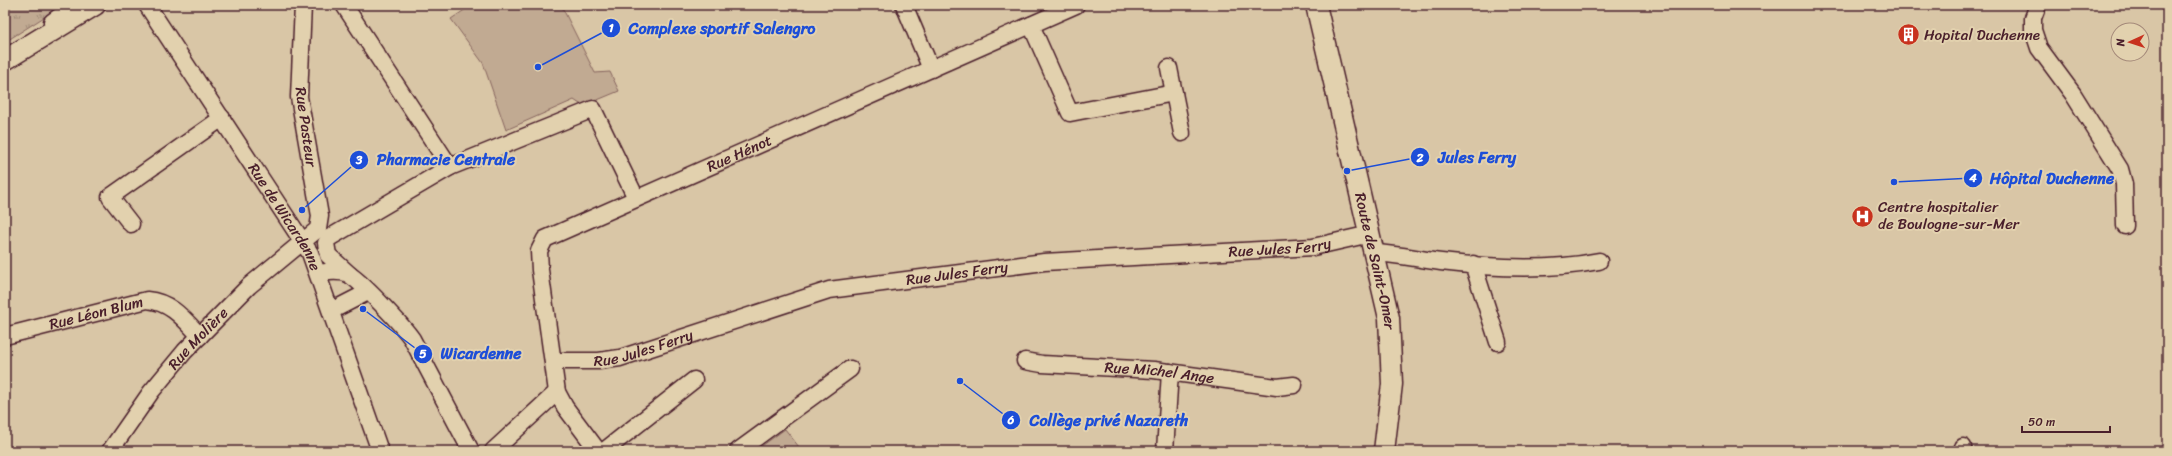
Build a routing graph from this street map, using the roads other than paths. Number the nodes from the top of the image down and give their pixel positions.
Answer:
1 (75, 5) edge
2 (95, 5) edge
3 (148, 5) edge
4 (157, 5) edge
5 (302, 5) edge
6 (344, 5) edge
7 (904, 5) edge
8 (1076, 5) edge
9 (1316, 5) edge
10 (2038, 5) edge
11 (160, 23) junction
12 (1031, 25) junction
13 (6, 60) edge
14 (932, 68) junction
15 (1169, 68) dead end
16 (1174, 93) junction
17 (222, 118) junction
18 (1182, 133) dead end
19 (450, 167) junction
20 (636, 198) junction
21 (131, 224) dead end
22 (2125, 226) dead end
23 (304, 242) junction
24 (1372, 244) junction
25 (1599, 261) dead end
26 (1472, 264) junction
27 (318, 273) junction
28 (350, 275) junction
29 (368, 292) junction
30 (331, 311) junction
31 (5, 336) edge
32 (200, 336) junction
33 (1498, 342) dead end
34 (553, 360) junction
35 (1025, 361) dead end
36 (850, 369) dead end
37 (1170, 372) junction
38 (694, 380) dead end
39 (1294, 385) dead end
40 (557, 392) junction
41 (1387, 426) junction
42 (110, 451) edge
43 (380, 451) edge
44 (471, 451) edge
45 (493, 451) edge
46 (598, 451) edge
47 (604, 451) edge
48 (738, 451) edge
49 (1165, 451) edge
50 (1378, 451) edge
51 (1384, 451) edge

1 - 13 street
2 - 13 main road
3 - 11 street, Rue de Wicardenne
4 - 11 street
5 - 23 street, Rue Pasteur
6 - 19 street
7 - 14 street
8 - 12 street, Rue Hénot
9 - 24 main road, Route de Saint-Omer
10 - 22 street
11 - 17 street, Rue de Wicardenne
12 - 14 street, Rue Hénot
12 - 16 street
14 - 20 street, Rue Hénot
15 - 16 street
16 - 18 street
17 - 21 street
17 - 23 street, Rue de Wicardenne
19 - 20 street
19 - 28 street
20 - 34 street, Rue Hénot
23 - 27 street, Rue de Wicardenne
23 - 32 street, Rue Molière
24 - 26 street, Rue Jules Ferry
24 - 34 street, Rue Jules Ferry
24 - 41 main road, Route de Saint-Omer
25 - 26 street, Rue Jules Ferry
26 - 33 street
27 - 28 street
27 - 30 street, Rue de Wicardenne
28 - 29 street
29 - 30 street
29 - 44 street
30 - 43 street, Rue de Wicardenne
31 - 32 street, Rue Léon Blum
32 - 42 street, Rue Molière
34 - 40 street, Rue Hénot
35 - 37 street, Rue Michel Ange
36 - 48 street
37 - 39 street, Rue Michel Ange
37 - 49 street
38 - 47 street
40 - 45 street
40 - 46 street
41 - 50 main road, Route de Saint-Omer
41 - 51 main road, Route de Saint-Omer

